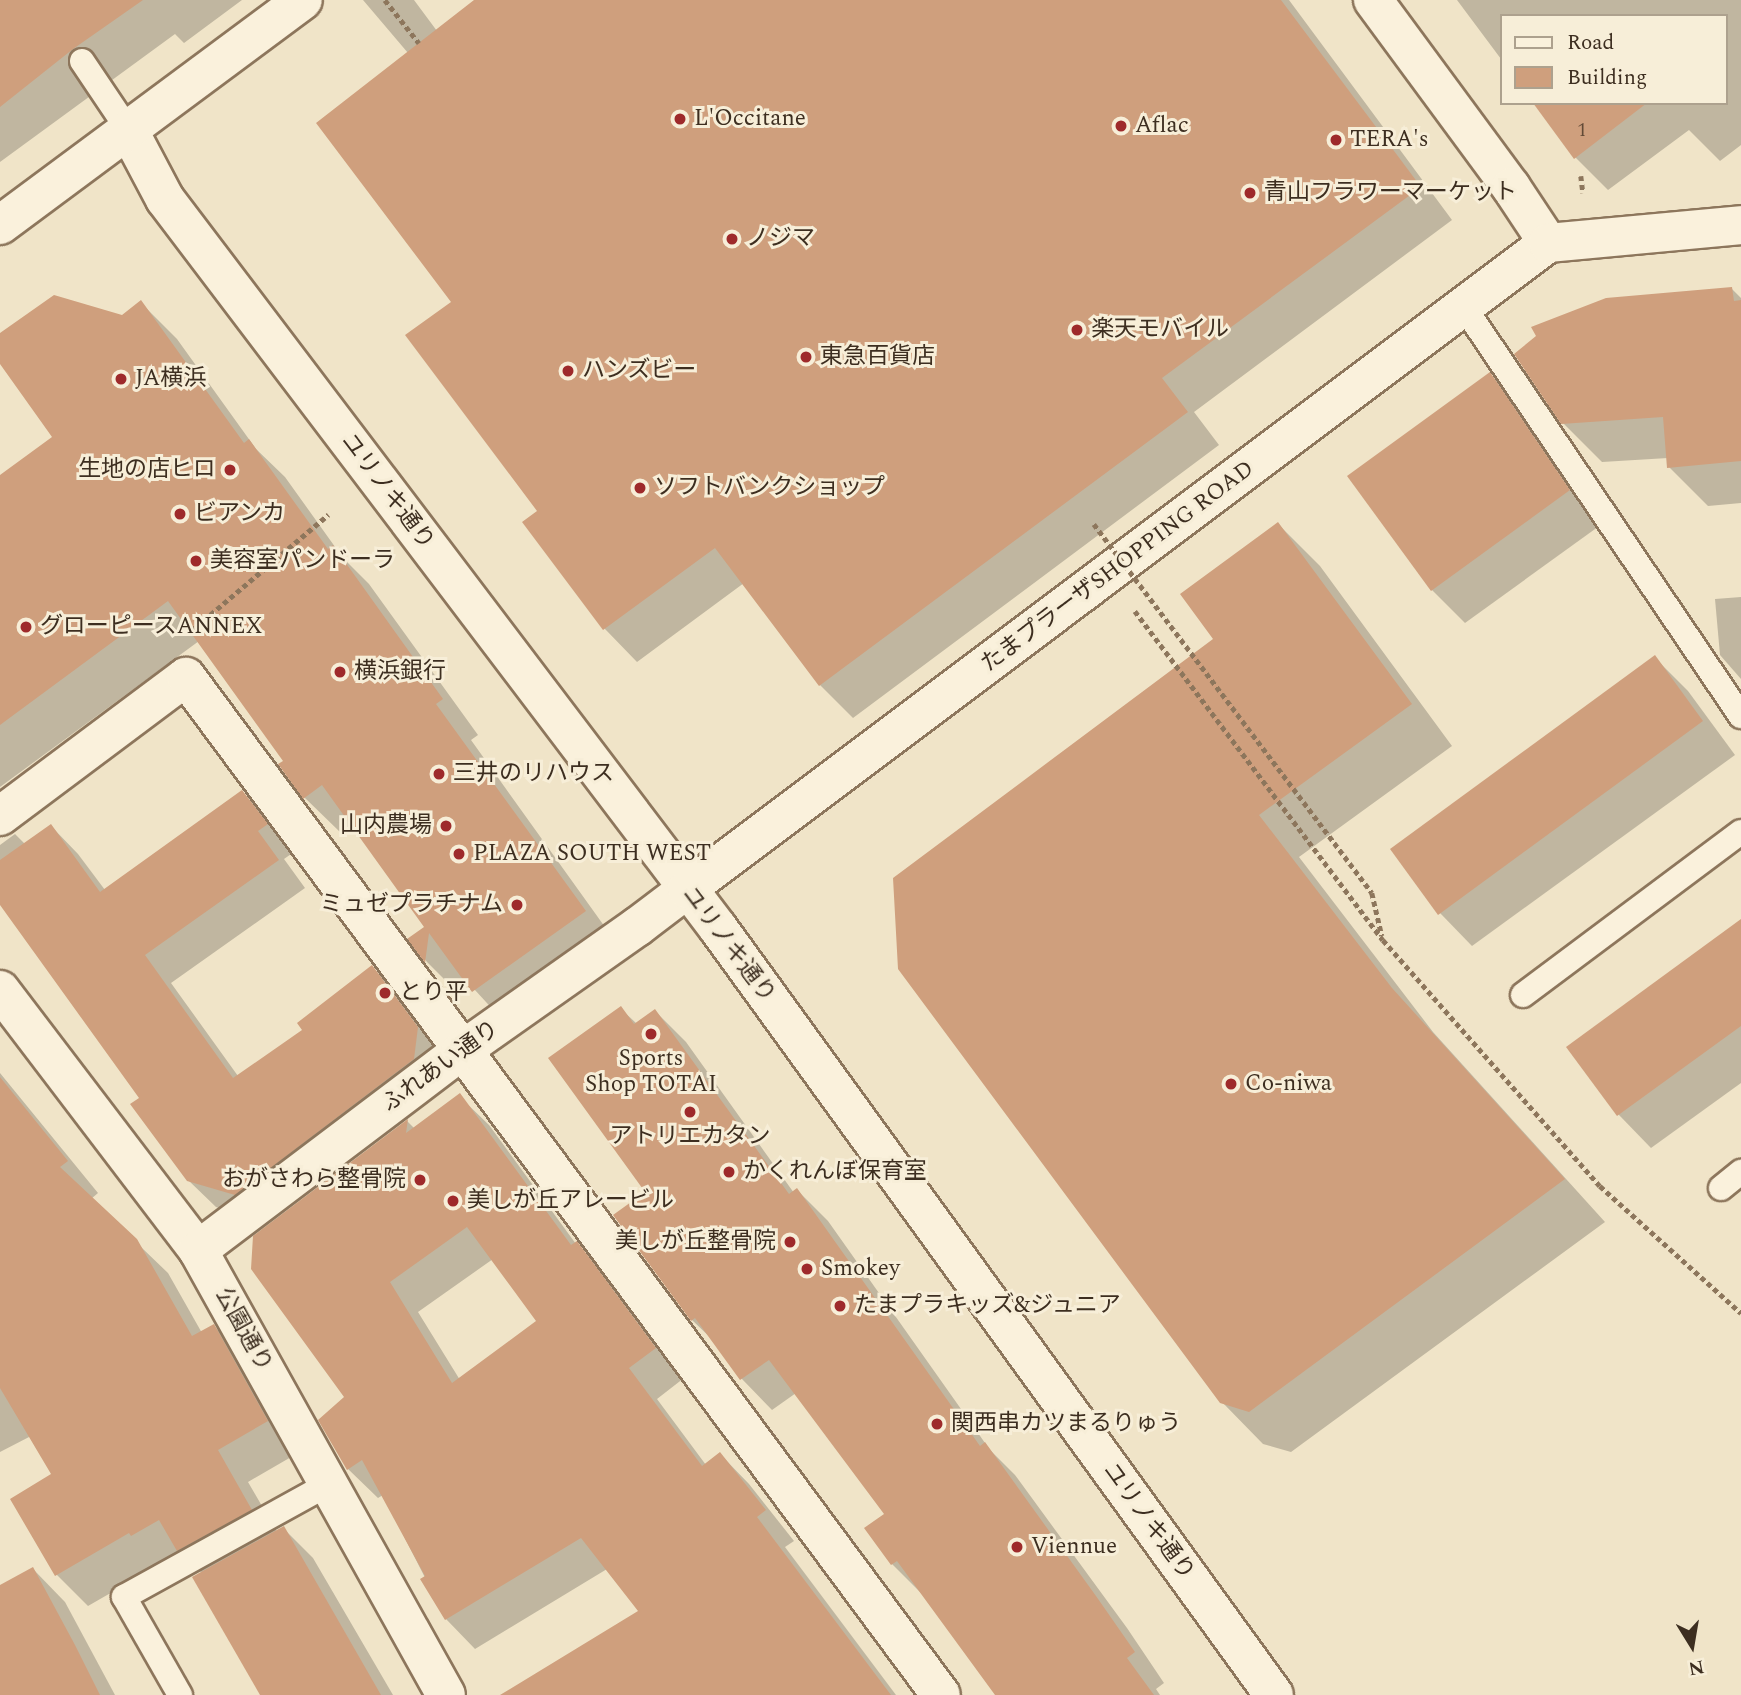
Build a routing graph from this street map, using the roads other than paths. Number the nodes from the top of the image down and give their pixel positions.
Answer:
1 (303, 0) edge
2 (1373, 0) edge
3 (82, 61) dead end
4 (129, 131) junction
5 (0, 225) edge
6 (1741, 225) edge
7 (1548, 243) junction
8 (1464, 307) junction
9 (1741, 716) edge
10 (0, 816) edge
11 (1741, 832) edge
12 (687, 889) junction
13 (0, 990) edge
14 (1523, 995) dead end
15 (461, 1051) junction
16 (1741, 1172) edge
17 (1721, 1188) dead end
18 (198, 1250) junction
19 (329, 1484) junction
20 (180, 1695) edge
21 (446, 1695) edge
22 (941, 1695) edge
23 (1274, 1695) edge

1 - 4 street
2 - 7 street
3 - 4 lane
4 - 5 street
4 - 12 street, ユリノキ通り
6 - 7 street
7 - 8 street, たまプラーザSHOPPING ROAD
8 - 9 lane
8 - 12 street, たまプラーザSHOPPING ROAD
10 - 15 street
11 - 14 lane
12 - 15 street, ふれあい通り
12 - 23 street, ユリノキ通り
13 - 18 street, 公園通り
15 - 18 street, ふれあい通り
15 - 22 street
16 - 17 lane
18 - 19 street, 公園通り
19 - 20 lane
19 - 21 street, 公園通り

